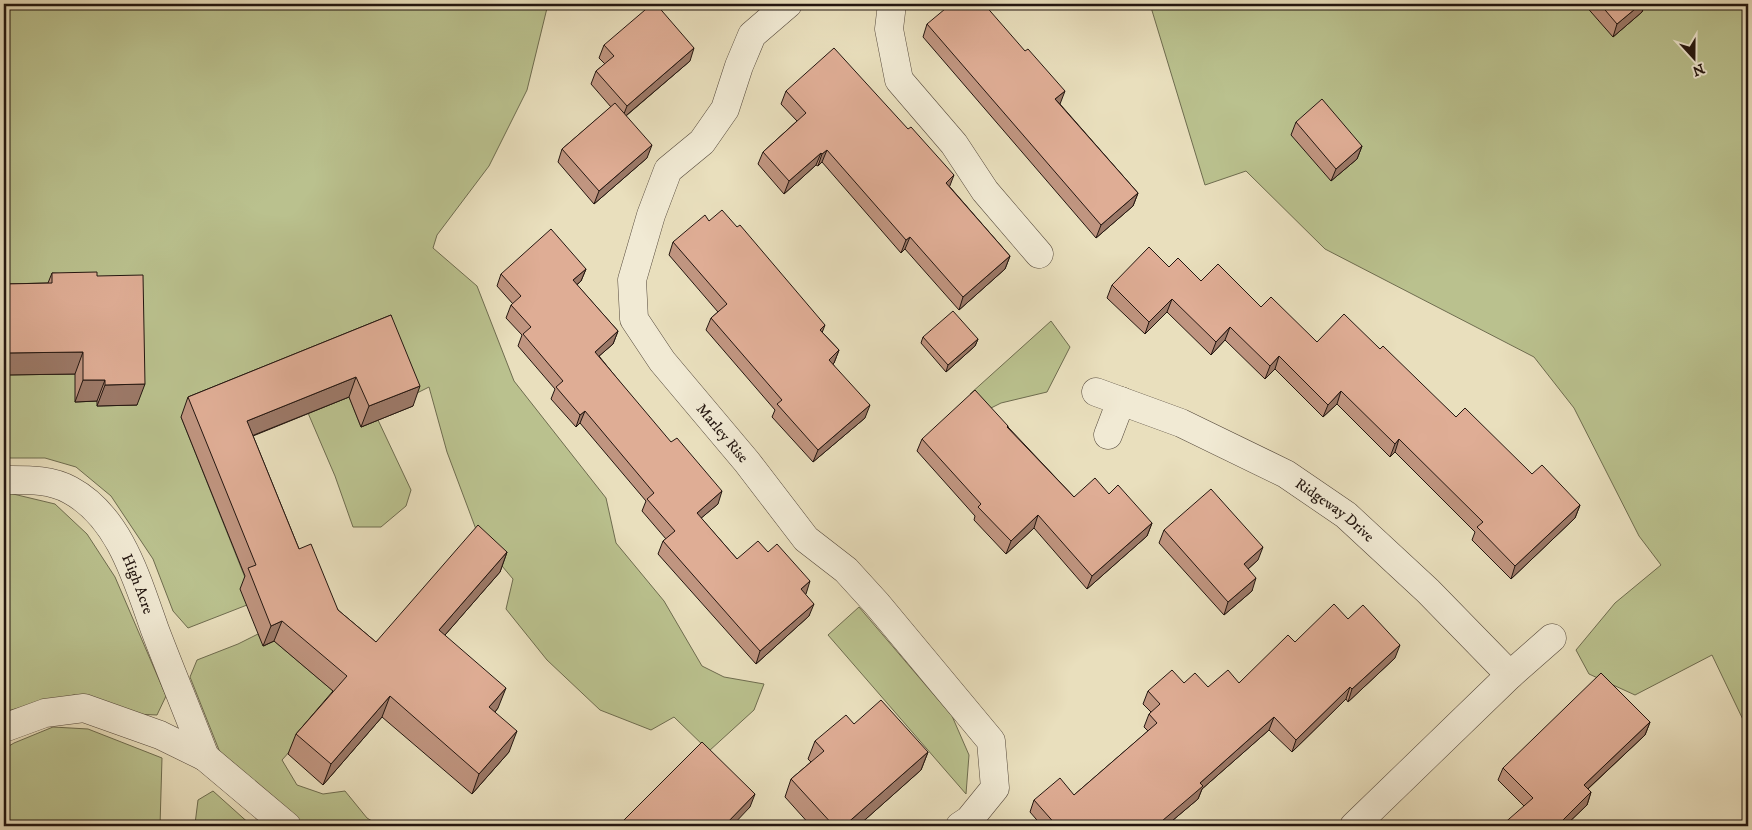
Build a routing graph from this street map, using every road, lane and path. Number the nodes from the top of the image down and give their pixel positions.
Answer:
1 (788, 4) edge
2 (892, 4) edge
3 (1040, 254) dead end
4 (1108, 435) dead end
5 (4, 480) edge
6 (1552, 638) dead end
7 (1510, 675) junction
8 (4, 728) edge
9 (205, 757) junction
10 (287, 826) edge
11 (960, 826) edge
12 (1354, 826) edge

1 - 11 street, Marley Rise
2 - 3 street
4 - 7 street, Ridgeway Drive
5 - 9 street, High Acre
6 - 7 street
7 - 12 street
8 - 9 street, High Acre
9 - 10 street, High Acre

